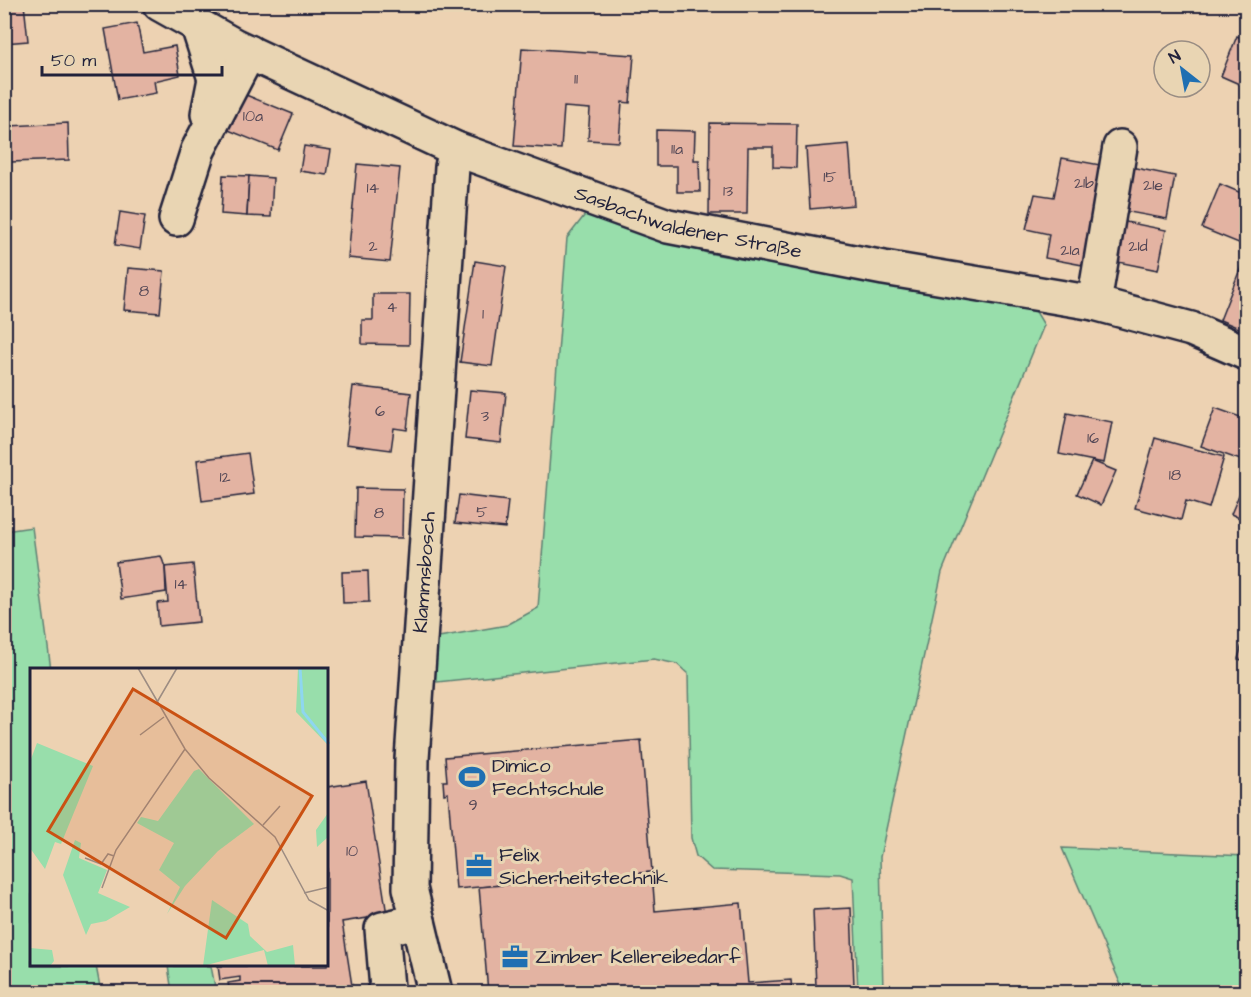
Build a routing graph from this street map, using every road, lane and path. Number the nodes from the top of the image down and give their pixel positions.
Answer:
1 (162, 5) edge
2 (198, 26) junction
3 (249, 52) junction
4 (1120, 147) dead end
5 (199, 148) junction
6 (456, 149) junction
7 (176, 219) dead end
8 (1094, 303) junction
9 (1246, 352) edge
10 (418, 921) junction
11 (384, 993) edge
12 (435, 993) edge

1 - 2 street, Sasbachwaldener Straße
2 - 3 street, Sasbachwaldener Straße
2 - 5 street
3 - 5 street
3 - 6 street, Sasbachwaldener Straße
4 - 8 street
5 - 7 street
6 - 8 street, Sasbachwaldener Straße
6 - 10 street, Klammsbosch
8 - 9 street, Sasbachwaldener Straße
10 - 11 street
10 - 12 street, Klammsbosch

